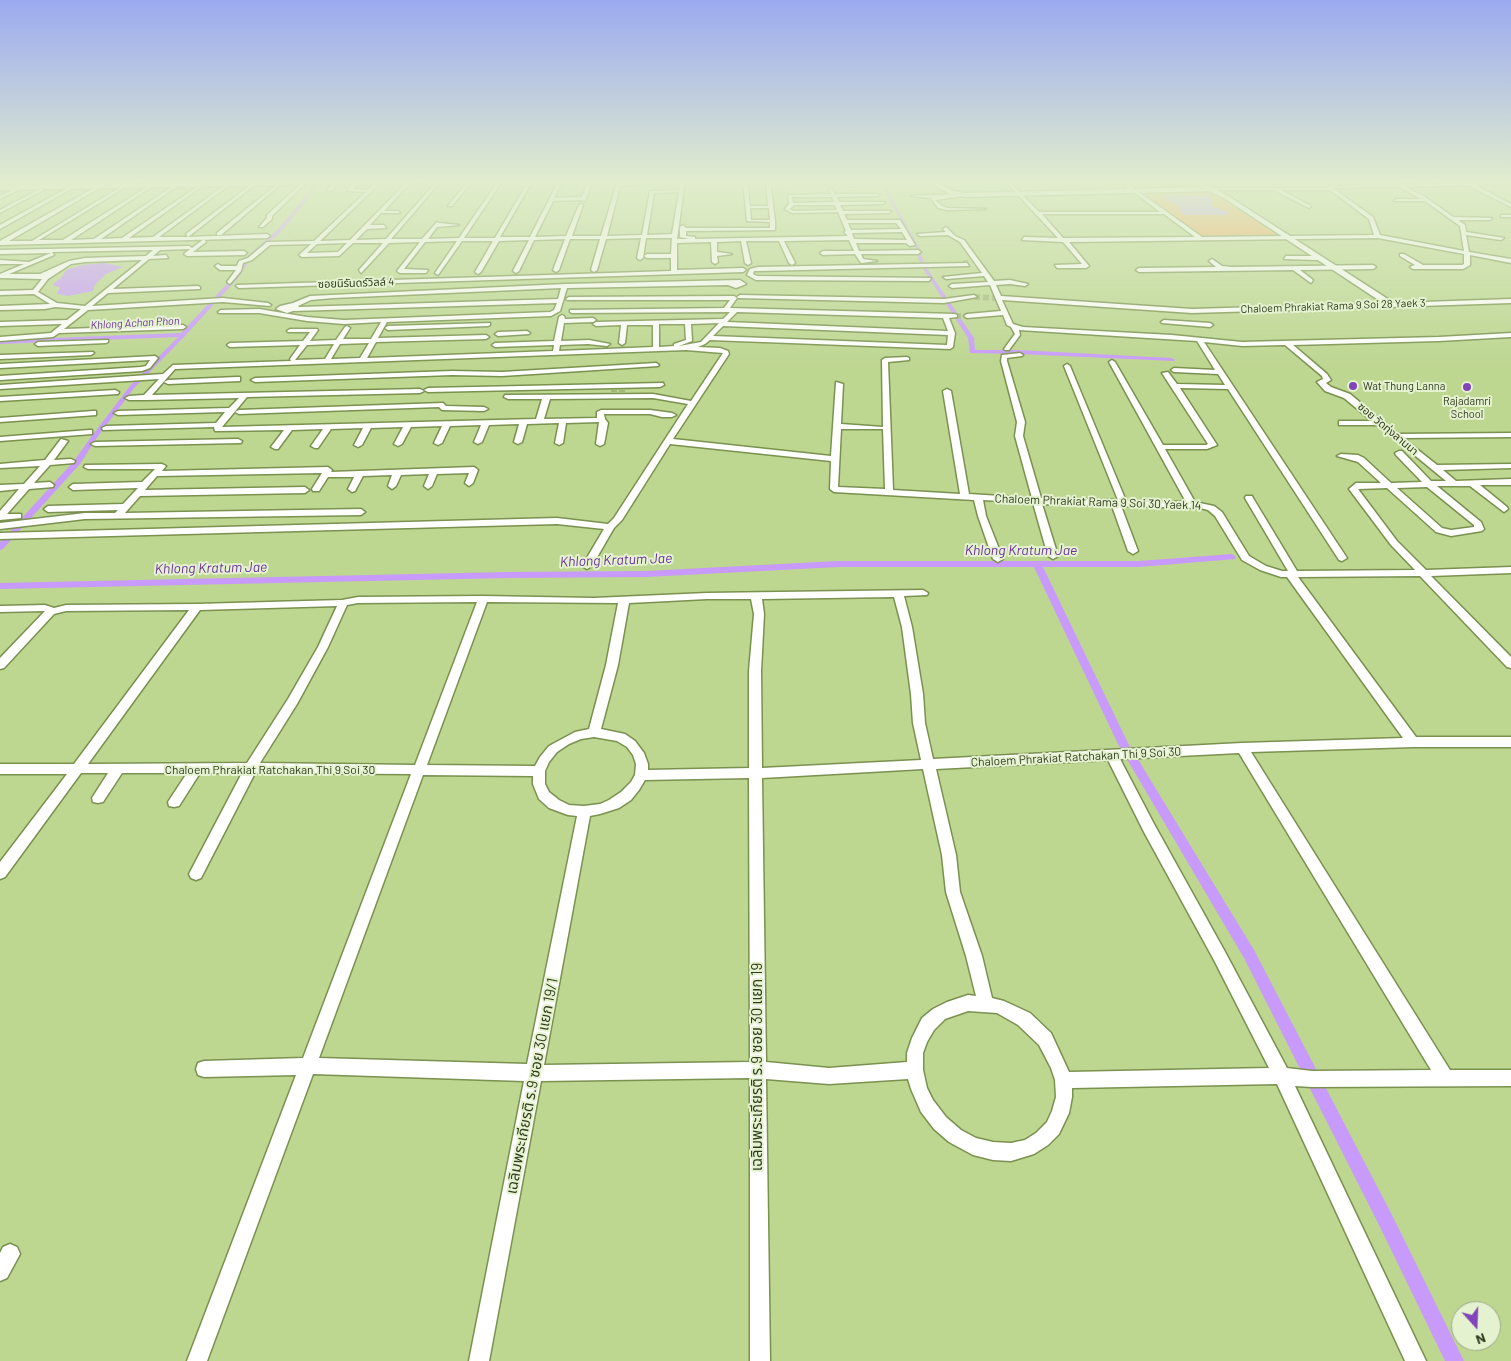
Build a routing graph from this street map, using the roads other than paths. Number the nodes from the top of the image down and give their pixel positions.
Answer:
1 (166, 243) edge
2 (22, 244) edge
3 (119, 244) junction
4 (143, 244) junction
5 (154, 244) edge
6 (172, 244) edge
7 (205, 244) junction
8 (211, 244) edge
9 (267, 244) edge
10 (313, 244) edge
11 (349, 244) edge
12 (386, 244) edge
13 (420, 244) edge
14 (457, 244) edge
15 (494, 244) edge
16 (528, 244) edge
17 (566, 244) edge
18 (602, 244) edge
19 (643, 244) edge
20 (674, 244) edge
21 (714, 244) edge
22 (744, 244) edge
23 (783, 244) edge
24 (852, 244) edge
25 (911, 244) edge
26 (963, 244) edge
27 (1066, 244) edge
28 (1162, 244) edge
29 (1296, 244) edge
30 (1417, 244) edge
31 (1466, 244) edge
32 (1490, 244) edge
33 (189, 245) junction
34 (1500, 245) dead end
35 (224, 246) dead end
36 (243, 246) dead end
37 (1164, 246) dead end
38 (0, 247) edge
39 (181, 248) dead end
40 (136, 249) dead end
41 (159, 249) junction
42 (113, 250) dead end
43 (61, 251) junction
44 (822, 252) dead end
45 (856, 252) junction
46 (1503, 252) dead end
47 (244, 253) dead end
48 (1467, 253) junction
49 (715, 254) junction
50 (729, 254) dead end
51 (122, 255) dead end
52 (1402, 255) dead end
53 (647, 256) dead end
54 (674, 256) junction
55 (166, 257) dead end
56 (100, 258) junction
57 (148, 258) junction
58 (640, 258) dead end
59 (1286, 258) dead end
60 (1318, 258) junction
61 (913, 260) dead end
62 (861, 261) junction
63 (1212, 261) dead end
64 (1509, 261) edge
65 (0, 262) edge
66 (30, 262) junction
67 (715, 262) dead end
68 (831, 262) dead end
69 (748, 263) dead end
70 (792, 263) dead end
71 (139, 264) junction
72 (152, 264) dead end
73 (971, 264) junction
74 (665, 265) dead end
75 (674, 265) junction
76 (692, 265) dead end
77 (955, 265) joint
78 (218, 266) dead end
79 (1057, 266) dead end
80 (892, 267) junction
81 (1373, 267) dead end
82 (1413, 267) dead end
83 (1422, 267) junction
84 (238, 268) junction
85 (1224, 268) junction
86 (1334, 268) junction
87 (1294, 269) junction
88 (132, 270) junction
89 (145, 270) dead end
90 (556, 270) dead end
91 (594, 270) dead end
92 (743, 270) dead end
93 (1139, 270) dead end
94 (361, 271) dead end
95 (426, 271) dead end
96 (516, 271) dead end
97 (478, 272) dead end
98 (674, 272) junction
99 (438, 273) dead end
100 (985, 274) junction
101 (46, 275) junction
102 (0, 276) edge
103 (946, 277) dead end
104 (898, 279) junction
105 (929, 279) dead end
106 (1311, 281) dead end
107 (230, 282) dead end
108 (730, 283) dead end
109 (992, 283) junction
110 (1025, 284) dead end
111 (758, 285) dead end
112 (238, 286) dead end
113 (565, 286) junction
114 (851, 286) dead end
115 (952, 286) dead end
116 (198, 288) dead end
117 (107, 291) junction
118 (314, 291) dead end
119 (436, 291) junction
120 (35, 292) junction
121 (0, 293) edge
122 (740, 296) dead end
123 (310, 298) junction
124 (975, 298) tunnel mouth
125 (998, 298) junction
126 (569, 299) dead end
127 (559, 301) junction
128 (1511, 301) edge
129 (1392, 304) junction
130 (55, 305) junction
131 (429, 305) junction
132 (294, 307) junction
133 (0, 308) edge
134 (87, 308) junction
135 (1156, 308) junction
136 (726, 310) junction
137 (735, 310) junction
138 (279, 311) junction
139 (572, 311) dead end
140 (221, 312) dead end
141 (1005, 313) junction
142 (955, 316) tunnel mouth
143 (967, 316) tunnel mouth
144 (531, 317) dead end
145 (946, 317) junction
146 (423, 319) junction
147 (69, 322) junction
148 (723, 322) junction
149 (1164, 322) junction
150 (496, 323) junction
151 (593, 323) junction
152 (0, 324) edge
153 (656, 324) dead end
154 (624, 325) dead end
155 (1210, 325) dead end
156 (183, 327) dead end
157 (1014, 327) junction
158 (347, 328) dead end
159 (701, 328) dead end
160 (59, 331) junction
161 (290, 331) dead end
162 (1061, 332) junction
163 (9, 333) dead end
164 (952, 333) junction
165 (498, 334) dead end
166 (1511, 335) edge
167 (251, 336) dead end
168 (282, 336) dead end
169 (486, 337) dead end
170 (445, 338) junction
171 (710, 338) junction
172 (1172, 338) junction
173 (1066, 339) dead end
174 (412, 340) junction
175 (1199, 340) junction
176 (1, 341) edge
177 (106, 341) dead end
178 (373, 341) junction
179 (339, 342) junction
180 (589, 342) junction
181 (306, 343) junction
182 (557, 343) junction
183 (272, 344) junction
184 (524, 344) junction
185 (1242, 344) junction
186 (1288, 344) junction
187 (230, 345) dead end
188 (244, 345) junction
189 (495, 345) dead end
190 (622, 347) junction
191 (656, 348) junction
192 (686, 348) junction
193 (665, 349) junction
194 (1007, 349) dead end
195 (24, 350) dead end
196 (556, 352) junction
197 (1240, 352) dead end
198 (92, 353) dead end
199 (438, 355) dead end
200 (485, 355) junction
201 (493, 355) junction
202 (1020, 355) dead end
203 (17, 356) junction
204 (403, 356) dead end
205 (0, 357) edge
206 (328, 358) dead end
207 (424, 358) junction
208 (907, 358) dead end
209 (293, 359) dead end
210 (458, 359) dead end
211 (362, 360) junction
212 (170, 362) dead end
213 (255, 362) junction
214 (388, 362) dead end
215 (1112, 362) dead end
216 (283, 363) junction
217 (353, 363) dead end
218 (317, 364) dead end
219 (4, 366) edge
220 (212, 366) junction
221 (1067, 366) dead end
222 (622, 367) junction
223 (245, 368) dead end
224 (0, 372) edge
225 (1220, 372) junction
226 (417, 374) junction
227 (380, 376) junction
228 (487, 376) junction
229 (622, 376) tunnel mouth
230 (344, 377) junction
231 (451, 377) junction
232 (0, 378) edge
233 (166, 379) junction
234 (237, 379) junction
235 (307, 379) junction
236 (200, 380) junction
237 (255, 380) dead end
238 (271, 380) junction
239 (839, 384) dead end
240 (660, 385) dead end
241 (1178, 386) dead end
242 (0, 387) edge
243 (194, 387) dead end
244 (231, 387) dead end
245 (1230, 387) junction
246 (451, 390) junction
247 (618, 391) junction
248 (947, 391) dead end
249 (115, 392) dead end
250 (244, 396) junction
251 (508, 397) dead end
252 (129, 398) dead end
253 (146, 398) junction
254 (0, 399) edge
255 (546, 399) dead end
256 (603, 399) tunnel mouth
257 (692, 403) junction
258 (412, 406) junction
259 (485, 406) dead end
260 (379, 407) junction
261 (349, 408) junction
262 (442, 408) junction
263 (317, 409) junction
264 (284, 410) junction
265 (235, 411) junction
266 (253, 411) junction
267 (118, 413) dead end
268 (93, 414) dead end
269 (407, 415) dead end
270 (374, 416) dead end
271 (601, 416) junction
272 (683, 416) junction
273 (344, 418) dead end
274 (0, 420) edge
275 (309, 421) dead end
276 (563, 421) junction
277 (524, 422) junction
278 (539, 422) junction
279 (276, 423) dead end
280 (486, 423) junction
281 (1342, 423) dead end
282 (1380, 423) junction
283 (447, 424) junction
284 (408, 425) junction
285 (218, 426) junction
286 (368, 426) junction
287 (838, 426) junction
288 (246, 427) junction
289 (328, 427) junction
290 (106, 428) dead end
291 (288, 428) junction
292 (880, 428) dead end
293 (1511, 435) edge
294 (1397, 436) junction
295 (0, 439) edge
296 (64, 441) junction
297 (668, 441) junction
298 (478, 442) dead end
299 (518, 442) dead end
300 (438, 443) dead end
301 (559, 443) dead end
302 (95, 444) dead end
303 (398, 444) dead end
304 (600, 444) dead end
305 (0, 445) edge
306 (358, 445) dead end
307 (315, 446) dead end
308 (275, 447) dead end
309 (1160, 447) junction
310 (1400, 453) dead end
311 (1341, 456) dead end
312 (836, 459) junction
313 (71, 461) dead end
314 (48, 462) junction
315 (0, 466) edge
316 (1511, 466) edge
317 (88, 467) dead end
318 (1434, 468) junction
319 (434, 471) junction
320 (398, 472) junction
321 (155, 474) junction
322 (360, 474) junction
323 (325, 475) junction
324 (1511, 482) edge
325 (469, 483) dead end
326 (1453, 483) junction
327 (1472, 483) junction
328 (50, 484) dead end
329 (1429, 484) junction
330 (145, 485) junction
331 (1389, 485) junction
332 (27, 486) junction
333 (73, 486) dead end
334 (392, 486) dead end
335 (428, 486) dead end
336 (0, 488) edge
337 (352, 488) dead end
338 (316, 489) dead end
339 (305, 490) dead end
340 (889, 492) junction
341 (138, 493) junction
342 (965, 496) junction
343 (978, 497) junction
344 (1249, 498) dead end
345 (1036, 501) junction
346 (1119, 503) junction
347 (1192, 504) junction
348 (125, 507) junction
349 (48, 509) dead end
350 (1504, 509) dead end
351 (361, 512) dead end
352 (18, 516) dead end
353 (117, 516) junction
354 (1, 522) edge
355 (610, 527) junction
356 (0, 536) edge
357 (1133, 551) dead end
358 (1053, 556) dead end
359 (1342, 558) dead end
360 (998, 559) dead end
361 (587, 566) dead end
362 (1511, 570) edge
363 (1424, 573) junction
364 (1293, 575) junction
365 (898, 594) junction
366 (922, 594) dead end
367 (756, 596) junction
368 (483, 599) junction
369 (624, 600) junction
370 (342, 603) junction
371 (197, 607) junction
372 (0, 609) edge
373 (50, 612) junction
374 (0, 664) edge
375 (1511, 664) edge
376 (594, 733) junction
377 (1413, 742) junction
378 (1511, 742) edge
379 (1242, 748) junction
380 (1115, 755) junction
381 (929, 764) junction
382 (0, 768) edge
383 (251, 768) junction
384 (78, 769) junction
385 (118, 769) junction
386 (196, 769) junction
387 (418, 771) junction
388 (539, 771) junction
389 (757, 772) junction
390 (641, 775) junction
391 (98, 798) dead end
392 (174, 802) dead end
393 (584, 812) junction
394 (0, 873) edge
395 (196, 874) dead end
396 (984, 1003) junction
397 (309, 1066) junction
398 (204, 1069) dead end
399 (759, 1070) junction
400 (915, 1070) junction
401 (535, 1073) junction
402 (1282, 1076) junction
403 (1445, 1078) junction
404 (1511, 1078) edge
405 (1063, 1080) junction
406 (10, 1254) dead end
407 (0, 1271) edge
408 (197, 1361) edge
409 (479, 1361) edge
410 (760, 1361) edge
411 (1416, 1361) edge

1 - 41 street
2 - 38 street
3 - 4 street
3 - 38 street
3 - 42 street
4 - 5 street
4 - 40 street
6 - 33 street
7 - 8 street
7 - 33 street
7 - 47 street
9 - 84 street
10 - 11 street
12 - 94 street
13 - 95 street
14 - 99 street
15 - 97 street
16 - 96 street
17 - 90 street
18 - 91 street
19 - 58 street
20 - 54 street
21 - 49 street
22 - 69 street
23 - 70 street
24 - 45 street
25 - 45 street
26 - 73 street
27 - 79 street
28 - 37 street
29 - 60 main road
30 - 48 street
31 - 48 street
32 - 34 street
33 - 39 street
33 - 41 street
35 - 36 street
38 - 43 street
41 - 43 street
41 - 57 street
43 - 66 street
44 - 45 street
45 - 62 street
46 - 64 street
48 - 64 street
48 - 83 street
49 - 50 street
49 - 67 street
51 - 56 street
52 - 83 street
53 - 54 street
54 - 75 street
55 - 57 street
56 - 57 street
56 - 101 street
57 - 71 street
59 - 60 street
60 - 86 main road
61 - 62 street
62 - 68 street
63 - 85 street
65 - 66 street
66 - 102 street
71 - 72 street
71 - 88 street
73 - 77 street
73 - 100 street
74 - 75 street
75 - 76 street
75 - 98 street
77 - 80 street
78 - 84 street
80 - 104 street
80 - 104 street
81 - 86 street
82 - 83 street
84 - 107 street
85 - 87 street
85 - 93 street
86 - 87 street
86 - 129 main road
87 - 106 street
88 - 89 street
88 - 117 street
92 - 98 street, ซอยนิรันดร์วิลล์ 4
98 - 112 street, ซอยนิรันดร์วิลล์ 4
100 - 103 street
100 - 109 street
101 - 102 street
101 - 120 street
104 - 105 street
108 - 113 street
109 - 110 street
109 - 115 street
109 - 125 street
111 - 114 street
113 - 119 street
113 - 127 street
116 - 117 street
117 - 134 street
118 - 123 street
119 - 123 street
119 - 131 street
120 - 121 street
120 - 130 street
122 - 124 street
123 - 132 street
125 - 135 street, Chaloem Phrakiat Rama 9 Soi 28 Yaek 3
125 - 141 street
126 - 136 street
127 - 131 street
127 - 146 street
128 - 129 main road, Chaloem Phrakiat Rama 9 Soi 28 Yaek 3
129 - 135 street, Chaloem Phrakiat Rama 9 Soi 28 Yaek 3
130 - 133 street
130 - 134 street
131 - 132 street
131 - 146 street
132 - 138 street
134 - 138 street
134 - 147 street
135 - 149 street
136 - 137 street
136 - 139 street
137 - 145 street
137 - 148 street
138 - 140 street
138 - 146 street
141 - 143 street
141 - 157 street
142 - 145 street
144 - 150 street
145 - 164 street
147 - 152 street
147 - 160 street
148 - 151 street
148 - 164 street
148 - 171 street
149 - 155 street
149 - 172 street
150 - 178 street
150 - 200 street
151 - 180 street
151 - 182 street
153 - 191 street
154 - 190 street
156 - 160 street
157 - 162 street
157 - 194 street
158 - 179 street
159 - 193 street
160 - 176 street
161 - 181 street
162 - 172 street
162 - 173 street
163 - 176 street
164 - 171 street
165 - 184 street
166 - 186 street
167 - 188 street
168 - 183 street
169 - 170 street
170 - 174 street
170 - 199 street
171 - 192 street
172 - 175 street
174 - 178 street
174 - 204 street
175 - 185 street
175 - 225 street
176 - 177 street
178 - 179 street
178 - 211 street
179 - 181 street
179 - 206 street
180 - 182 street
180 - 190 street
181 - 183 street
181 - 209 street
182 - 184 street
182 - 196 street
183 - 188 street
183 - 213 street
184 - 189 street
185 - 186 street
185 - 197 street
186 - 282 street, ซอย วัดทุ่งลานนา
187 - 188 street
190 - 191 street
190 - 196 street
190 - 222 street
191 - 193 street
191 - 222 street
192 - 193 street
192 - 257 street
195 - 203 street
196 - 201 street
198 - 203 street
200 - 201 street
200 - 207 street
201 - 228 street
202 - 345 street
203 - 205 street
203 - 219 street
207 - 211 street
207 - 226 street
208 - 340 street
210 - 231 street
211 - 216 street
212 - 213 street
213 - 216 street
213 - 220 street
214 - 227 street
215 - 309 street
216 - 238 street
217 - 230 street
218 - 235 street
219 - 224 street
219 - 232 street
220 - 233 street
220 - 236 street
221 - 346 street
222 - 228 street
222 - 229 street
223 - 234 street
225 - 245 street
225 - 309 street
226 - 227 street
226 - 231 street
227 - 230 street
228 - 231 street
230 - 235 street
233 - 236 street
233 - 242 street
233 - 253 street
234 - 236 street
234 - 244 street
235 - 238 street
236 - 243 street
237 - 238 street
239 - 287 street
240 - 247 street
241 - 245 street
245 - 359 street
246 - 247 street
246 - 250 street
246 - 262 street
247 - 251 street
247 - 257 street
248 - 342 street
249 - 254 street
250 - 253 street
250 - 265 street
252 - 253 street
255 - 278 street
256 - 271 street
257 - 272 street
258 - 260 street
258 - 262 street
258 - 269 street
259 - 262 street
260 - 261 street
260 - 270 street
261 - 263 street
261 - 273 street
263 - 264 street
263 - 275 street
264 - 266 street
264 - 279 street
265 - 266 street
265 - 267 street
265 - 285 street
266 - 288 street
268 - 274 street
271 - 272 street
271 - 276 street
271 - 304 street
272 - 297 street
276 - 278 street
276 - 301 street
277 - 278 street
277 - 280 street
277 - 299 street
280 - 283 street
280 - 298 street
281 - 282 street
282 - 294 street, ซอย วัดทุ่งลานนา
283 - 284 street
283 - 300 street
284 - 286 street
284 - 303 street
285 - 288 street
285 - 290 street
286 - 289 street
286 - 306 street
287 - 292 street
287 - 312 street
288 - 291 street
288 - 302 street
289 - 291 street
289 - 307 street
291 - 308 street
293 - 294 street
294 - 318 street, ซอย วัดทุ่งลานนา
295 - 296 street
296 - 305 street
296 - 314 street
297 - 312 street
297 - 355 street
309 - 347 street
310 - 329 street
311 - 331 street
312 - 340 street, Chaloem Phrakiat Rama 9 Soi 30 Yaek 14
313 - 314 street
314 - 315 street
314 - 332 street
316 - 318 street
317 - 321 street
318 - 326 street, ซอย วัดทุ่งลานนา
319 - 320 street
319 - 325 street
319 - 335 street
320 - 322 street
320 - 334 street
321 - 323 street
321 - 330 street
322 - 323 street
322 - 337 street
323 - 338 street
324 - 327 street
326 - 327 street
326 - 329 street
327 - 350 street
328 - 332 street
329 - 331 street
329 - 331 street
330 - 333 street
330 - 341 street
331 - 363 street
332 - 336 street
332 - 354 street
339 - 341 street
340 - 342 street, Chaloem Phrakiat Rama 9 Soi 30 Yaek 14
341 - 348 street
342 - 343 street, Chaloem Phrakiat Rama 9 Soi 30 Yaek 14
343 - 345 street, Chaloem Phrakiat Rama 9 Soi 30 Yaek 14
343 - 360 street
344 - 364 street
345 - 346 street, Chaloem Phrakiat Rama 9 Soi 30 Yaek 14
345 - 358 street
346 - 347 street, Chaloem Phrakiat Rama 9 Soi 30 Yaek 14
346 - 357 street
347 - 364 street, Chaloem Phrakiat Rama 9 Soi 30 Yaek 14
348 - 349 street
348 - 353 street
351 - 353 street
352 - 354 street
353 - 354 street
355 - 356 street
355 - 361 street
362 - 363 street, Chaloem Phrakiat Rama 9 Soi 30 Yaek 14
363 - 364 street, Chaloem Phrakiat Rama 9 Soi 30 Yaek 14
363 - 375 street
364 - 377 street
365 - 366 street
365 - 367 street
365 - 381 street
367 - 369 street
367 - 389 street, เฉลิมพระเกียรติ ร.9 ซอย 30 แยก 19
368 - 369 street
368 - 370 street
368 - 387 street
369 - 376 street
370 - 371 street
370 - 383 street
371 - 373 street
371 - 384 street
372 - 373 street
373 - 374 street
376 - 388 street
376 - 390 street
377 - 378 street, Chaloem Phrakiat Ratchakan Thi 9 Soi 30
377 - 379 street, Chaloem Phrakiat Ratchakan Thi 9 Soi 30
379 - 380 street, Chaloem Phrakiat Ratchakan Thi 9 Soi 30
379 - 403 street
380 - 381 street, Chaloem Phrakiat Ratchakan Thi 9 Soi 30
380 - 402 street
381 - 389 street, Chaloem Phrakiat Ratchakan Thi 9 Soi 30
381 - 396 street
382 - 384 street, Chaloem Phrakiat Ratchakan Thi 9 Soi 30
383 - 386 street, Chaloem Phrakiat Ratchakan Thi 9 Soi 30
383 - 387 street, Chaloem Phrakiat Ratchakan Thi 9 Soi 30
383 - 395 street
384 - 385 street, Chaloem Phrakiat Ratchakan Thi 9 Soi 30
384 - 394 street
385 - 386 street, Chaloem Phrakiat Ratchakan Thi 9 Soi 30
385 - 391 street
386 - 392 street
387 - 388 street, Chaloem Phrakiat Ratchakan Thi 9 Soi 30
387 - 397 street
388 - 393 street
389 - 390 street, Chaloem Phrakiat Ratchakan Thi 9 Soi 30
389 - 399 street, เฉลิมพระเกียรติ ร.9 ซอย 30 แยก 19
390 - 393 street
393 - 401 street, เฉลิมพระเกียรติ ร.9 ซอย 30 แยก 19/1
396 - 400 street
396 - 405 street
397 - 398 street
397 - 401 street
397 - 408 street
399 - 400 street
399 - 401 street
399 - 410 street, เฉลิมพระเกียรติ ร.9 ซอย 30 แยก 19
400 - 405 street
401 - 409 street, เฉลิมพระเกียรติ ร.9 ซอย 30 แยก 19/1
402 - 403 street
402 - 405 street
402 - 411 street
403 - 404 street
406 - 407 street

